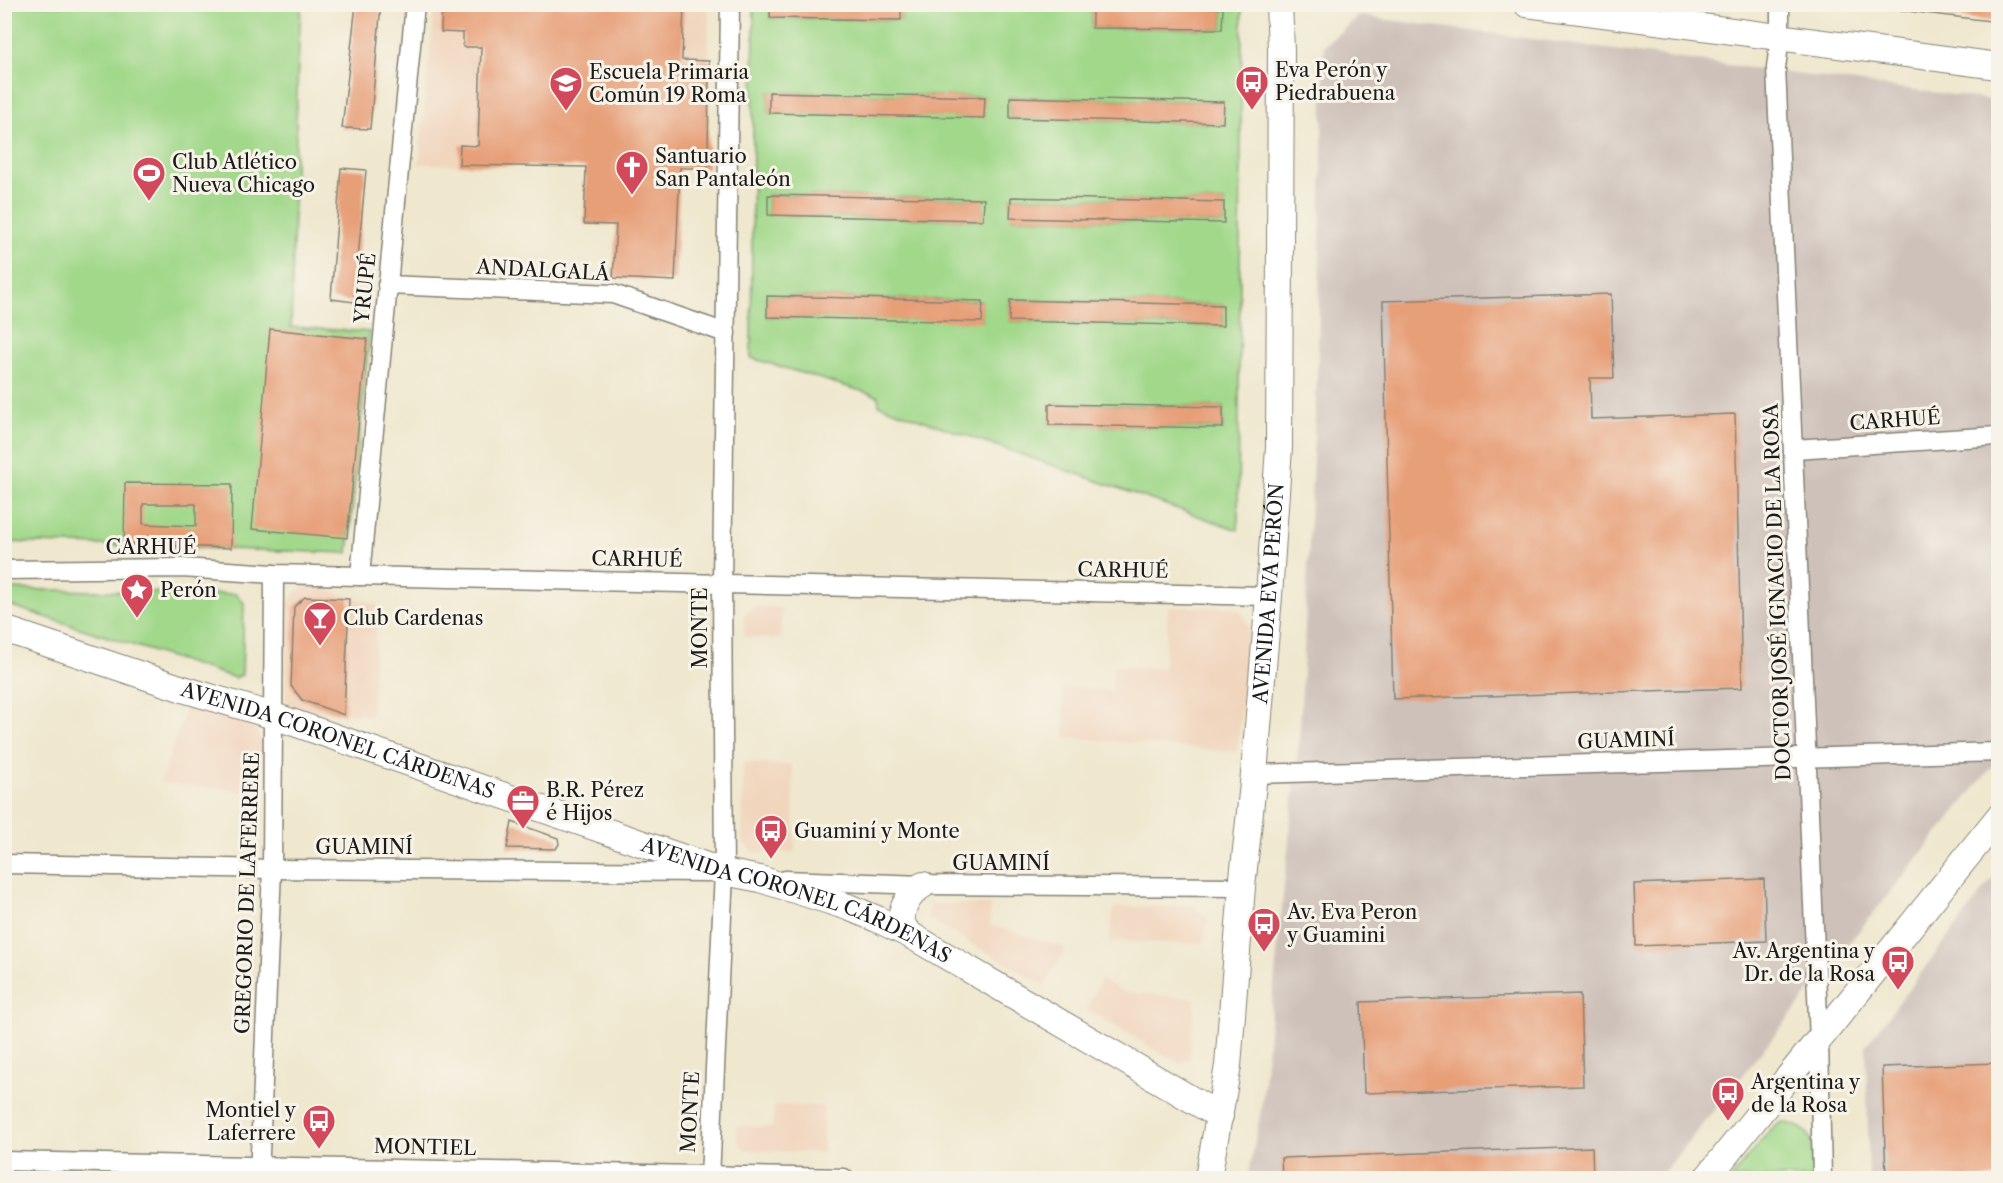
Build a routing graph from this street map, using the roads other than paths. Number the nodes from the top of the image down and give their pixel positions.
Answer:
1 (415, 4) edge
2 (730, 4) edge
3 (1280, 4) edge
4 (1527, 4) edge
5 (1780, 4) edge
6 (1780, 37) junction
7 (1998, 66) edge
8 (387, 285) junction
9 (726, 333) junction
10 (1998, 436) edge
11 (1794, 449) junction
12 (4, 570) edge
13 (274, 574) junction
14 (360, 576) junction
15 (722, 584) junction
16 (1269, 596) junction
17 (4, 629) edge
18 (274, 716) junction
19 (1998, 752) edge
20 (1805, 756) junction
21 (1254, 774) junction
22 (1998, 818) edge
23 (4, 864) edge
24 (272, 869) junction
25 (724, 872) junction
26 (760, 879) junction
27 (923, 885) junction
28 (1242, 887) junction
29 (912, 936) junction
30 (1819, 1040) junction
31 (1220, 1116) junction
32 (4, 1161) edge
33 (259, 1172) edge
34 (710, 1177) edge
35 (844, 1179) edge
36 (1208, 1179) edge
37 (1707, 1179) edge
38 (1822, 1179) edge

1 - 8 street, YRUPÉ
2 - 9 street, MONTE
3 - 16 street, AVENIDA EVA PERÓN
4 - 6 street
5 - 6 street, DOCTOR JOSÉ IGNACIO DE LA ROSA
6 - 7 street
6 - 11 street, DOCTOR JOSÉ IGNACIO DE LA ROSA
8 - 9 street, ANDALGALÁ
8 - 14 street, YRUPÉ
9 - 15 street, MONTE
10 - 11 street, CARHUÉ
11 - 20 street, DOCTOR JOSÉ IGNACIO DE LA ROSA
12 - 13 street, CARHUÉ
13 - 14 street, CARHUÉ
13 - 18 street, GREGORIO DE LAFERRERE
14 - 15 street, CARHUÉ
15 - 16 street, CARHUÉ
15 - 25 street, MONTE
16 - 21 street, AVENIDA EVA PERÓN
17 - 18 street, AVENIDA CORONEL CÁRDENAS
18 - 24 street, GREGORIO DE LAFERRERE
18 - 25 street, AVENIDA CORONEL CÁRDENAS
19 - 20 street, GUAMINÍ
20 - 21 street, GUAMINÍ
20 - 30 street, DOCTOR JOSÉ IGNACIO DE LA ROSA
21 - 28 street, AVENIDA EVA PERÓN
22 - 30 street
23 - 24 street, GUAMINÍ
24 - 25 street, GUAMINÍ
24 - 33 street, GREGORIO DE LAFERRERE
25 - 26 street, AVENIDA CORONEL CÁRDENAS
25 - 34 street, MONTE
26 - 27 street, GUAMINÍ
26 - 29 street, AVENIDA CORONEL CÁRDENAS
27 - 28 street, GUAMINÍ
27 - 29 street
28 - 31 street, AVENIDA EVA PERÓN
29 - 31 street, AVENIDA CORONEL CÁRDENAS
30 - 37 street
30 - 38 street, DOCTOR JOSÉ IGNACIO DE LA ROSA
31 - 36 street, AVENIDA EVA PERÓN
32 - 33 street, MONTIEL
33 - 34 street, MONTIEL
34 - 35 street, MONTIEL

